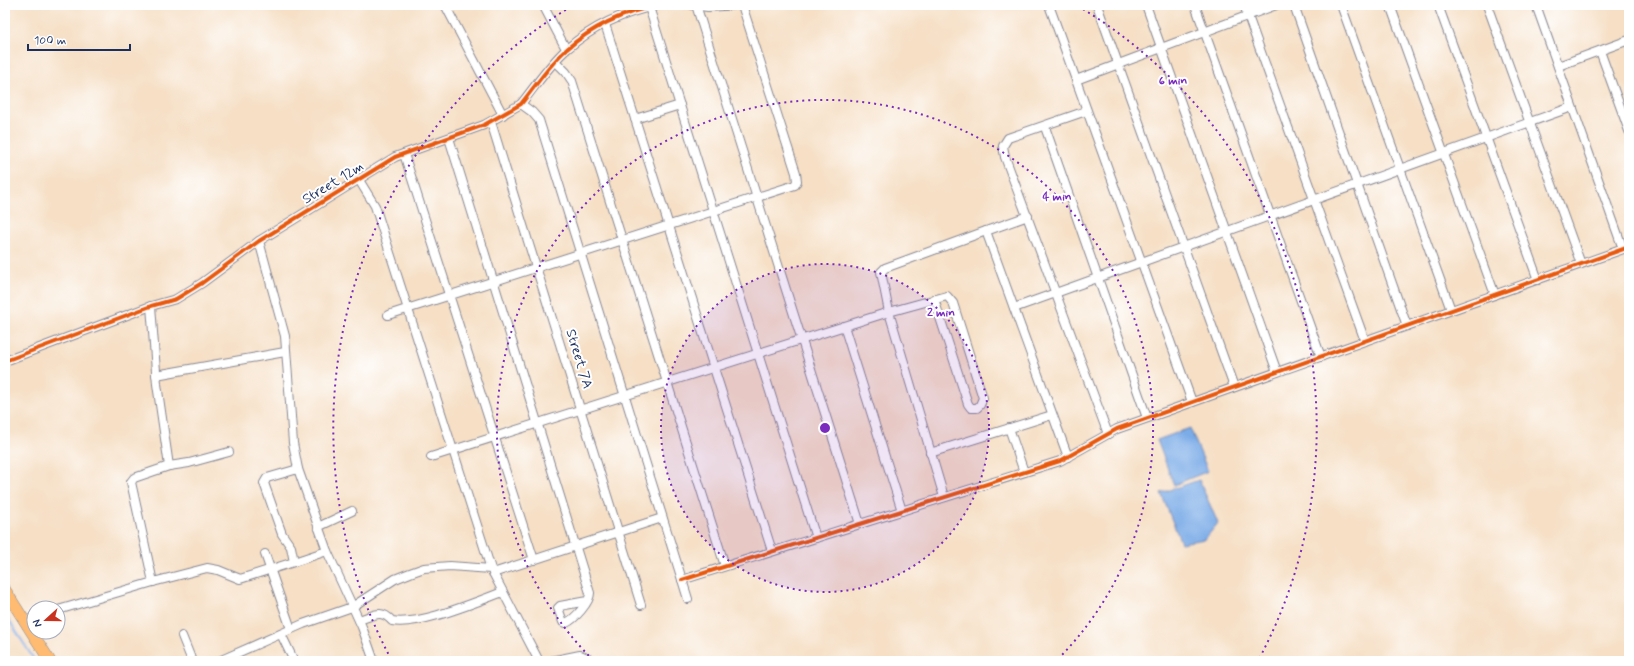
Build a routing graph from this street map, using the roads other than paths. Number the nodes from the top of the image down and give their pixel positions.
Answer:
1 (445, 5) edge
2 (543, 5) edge
3 (624, 5) edge
4 (658, 5) edge
5 (692, 5) edge
6 (736, 5) edge
7 (742, 5) edge
8 (1049, 5) edge
9 (1097, 5) edge
10 (1146, 5) edge
11 (1195, 5) edge
12 (1244, 5) edge
13 (1276, 5) edge
14 (1294, 5) edge
15 (1341, 5) edge
16 (1390, 5) edge
17 (1438, 5) edge
18 (1488, 5) edge
19 (1536, 5) edge
20 (696, 6) edge
21 (723, 6) edge
22 (649, 7) junction
23 (627, 13) junction
24 (1248, 16) junction
25 (605, 24) junction
26 (1205, 32) junction
27 (1629, 40) edge
28 (1161, 48) junction
29 (566, 49) junction
30 (1600, 51) junction
31 (556, 62) junction
32 (1119, 63) junction
33 (1558, 66) junction
34 (1076, 80) junction
35 (521, 104) junction
36 (680, 105) junction
37 (1572, 107) junction
38 (1086, 111) junction
39 (503, 115) junction
40 (636, 119) junction
41 (491, 122) junction
42 (1530, 122) junction
43 (1045, 126) junction
44 (1629, 131) edge
45 (450, 138) junction
46 (1486, 138) junction
47 (1444, 153) junction
48 (404, 154) junction
49 (1400, 169) junction
50 (359, 180) junction
51 (1357, 185) junction
52 (757, 197) junction
53 (1314, 200) junction
54 (714, 211) junction
55 (1028, 216) junction
56 (1270, 216) junction
57 (669, 225) junction
58 (986, 231) junction
59 (1227, 231) junction
60 (622, 240) junction
61 (259, 241) junction
62 (1184, 247) junction
63 (1626, 248) edge
64 (580, 254) junction
65 (1142, 262) junction
66 (1581, 264) junction
67 (536, 268) junction
68 (1098, 278) junction
69 (1538, 280) junction
70 (494, 281) junction
71 (1056, 293) junction
72 (1495, 295) junction
73 (449, 296) junction
74 (934, 300) junction
75 (150, 306) junction
76 (1014, 308) junction
77 (408, 309) junction
78 (1451, 310) junction
79 (889, 312) junction
80 (388, 315) dead end
81 (844, 326) junction
82 (1407, 326) junction
83 (802, 339) junction
84 (1365, 341) junction
85 (285, 352) junction
86 (758, 353) junction
87 (1320, 357) junction
88 (5, 361) edge
89 (714, 367) junction
90 (1277, 372) junction
91 (156, 375) junction
92 (667, 382) junction
93 (1234, 387) junction
94 (624, 396) junction
95 (1192, 402) junction
96 (581, 409) junction
97 (1052, 415) junction
98 (1147, 418) junction
99 (537, 423) junction
100 (1009, 428) junction
101 (1108, 434) junction
102 (494, 437) junction
103 (453, 450) junction
104 (229, 452) dead end
105 (930, 453) junction
106 (431, 457) dead end
107 (1068, 457) junction
108 (169, 466) junction
109 (298, 469) junction
110 (1024, 472) junction
111 (944, 498) junction
112 (352, 510) dead end
113 (902, 511) junction
114 (662, 518) junction
115 (860, 524) junction
116 (318, 527) junction
117 (619, 532) junction
118 (816, 538) junction
119 (576, 546) junction
120 (327, 551) junction
121 (772, 551) junction
122 (265, 554) dead end
123 (534, 560) junction
124 (294, 562) junction
125 (725, 566) junction
126 (270, 569) junction
127 (492, 571) junction
128 (682, 580) junction
129 (153, 582) junction
130 (5, 590) edge
131 (503, 592) junction
132 (688, 599) dead end
133 (587, 601) dead end
134 (641, 605) dead end
135 (66, 608) edge
136 (352, 608) junction
137 (26, 614) edge
138 (359, 620) junction
139 (291, 629) junction
140 (281, 634) junction
141 (182, 636) dead end
142 (40, 640) edge
143 (222, 660) edge
144 (50, 661) edge
145 (192, 661) edge
146 (294, 661) edge
147 (374, 661) edge
148 (539, 661) edge
149 (551, 661) edge
150 (593, 661) edge

1 - 39 street
2 - 29 street
3 - 23 street
4 - 22 street, Street 12m
5 - 20 street
6 - 21 street
7 - 52 street
8 - 34 street
9 - 32 street
10 - 28 street
11 - 26 street
12 - 24 street
13 - 24 street
14 - 51 street
15 - 49 street
16 - 47 street
17 - 46 street
18 - 42 street
19 - 33 street
20 - 21 street
20 - 52 street
22 - 23 street, Street 12m
22 - 36 street
23 - 25 street, Street 12m
24 - 26 street
24 - 53 street
25 - 29 street, Street 12m
25 - 40 street
26 - 28 street
26 - 56 street
27 - 30 street
28 - 32 street
28 - 59 street
29 - 31 street, Street 12m
30 - 33 street
30 - 44 street
31 - 35 street, Street 12m
31 - 60 street
32 - 34 street
32 - 62 street
33 - 37 street
34 - 38 street
35 - 39 street, Street 12m
35 - 64 street
36 - 40 street
36 - 54 street
37 - 42 street
37 - 63 street
38 - 43 street
38 - 65 street
39 - 41 street, Street 12m
40 - 57 street
41 - 45 street, Street 12m
41 - 67 street, Street 7A
42 - 46 street
42 - 66 street
43 - 55 street
43 - 68 street
45 - 48 street, Street 12m
45 - 70 street
46 - 47 street
46 - 69 street
47 - 49 street
47 - 72 street
48 - 50 street, Street 12m
48 - 73 street
49 - 51 street
49 - 78 street
50 - 61 street, Street 12m
50 - 77 street
51 - 53 street
51 - 82 street
52 - 54 street
52 - 83 street
53 - 56 street
53 - 84 street
54 - 57 street
54 - 86 street
55 - 58 street
55 - 71 street
56 - 59 street
56 - 87 street
57 - 60 street
57 - 89 street
58 - 76 street
58 - 79 street
59 - 62 street
59 - 90 street
60 - 64 street
60 - 92 street
61 - 75 street, Street 12m
61 - 85 street
62 - 65 street
62 - 93 street
63 - 66 street
64 - 67 street
64 - 94 street
65 - 68 street
65 - 95 street
66 - 69 street
67 - 70 street
67 - 96 street, Street 7A
68 - 71 street
68 - 98 street
69 - 72 street
70 - 73 street
70 - 99 street
71 - 76 street
71 - 101 street
72 - 78 street
73 - 77 street
73 - 102 street
74 - 74 street
74 - 79 street
75 - 88 street, Street 12m
75 - 91 street
76 - 97 street
77 - 80 street
77 - 103 street
78 - 82 street
79 - 81 street
79 - 105 street
81 - 83 street
81 - 113 street
82 - 84 street
83 - 86 street
83 - 115 street
84 - 87 street
85 - 91 street
85 - 109 street
86 - 89 street
86 - 118 street
87 - 90 street
89 - 92 street
89 - 121 street
90 - 93 street
91 - 108 street
92 - 94 street
92 - 125 street
93 - 95 street
94 - 96 street
94 - 114 street
95 - 98 street
96 - 99 street
96 - 117 street, Street 7A
97 - 100 street
97 - 107 street
98 - 101 street
99 - 102 street
99 - 119 street
100 - 105 street
100 - 110 street
101 - 107 street
102 - 103 street
102 - 123 street
103 - 106 street
103 - 127 street
104 - 108 street
105 - 111 street
107 - 110 street
108 - 129 street
109 - 116 street
109 - 124 street
110 - 111 street
111 - 113 street
112 - 116 street
113 - 115 street
114 - 117 street
114 - 128 street
115 - 118 street
116 - 120 street
117 - 119 street
117 - 134 street, Street 7A
118 - 121 street
119 - 123 street
119 - 133 street
120 - 124 street
120 - 136 street
121 - 125 street
122 - 126 street
123 - 127 street
124 - 126 street
125 - 128 street
126 - 129 street
126 - 139 street
127 - 131 street
127 - 136 street
128 - 132 street
129 - 135 street
130 - 137 highway
131 - 138 street
131 - 148 street
136 - 138 street
136 - 139 street
138 - 147 street
139 - 140 street
140 - 143 street
140 - 146 street
141 - 145 street
142 - 144 highway
149 - 150 street

